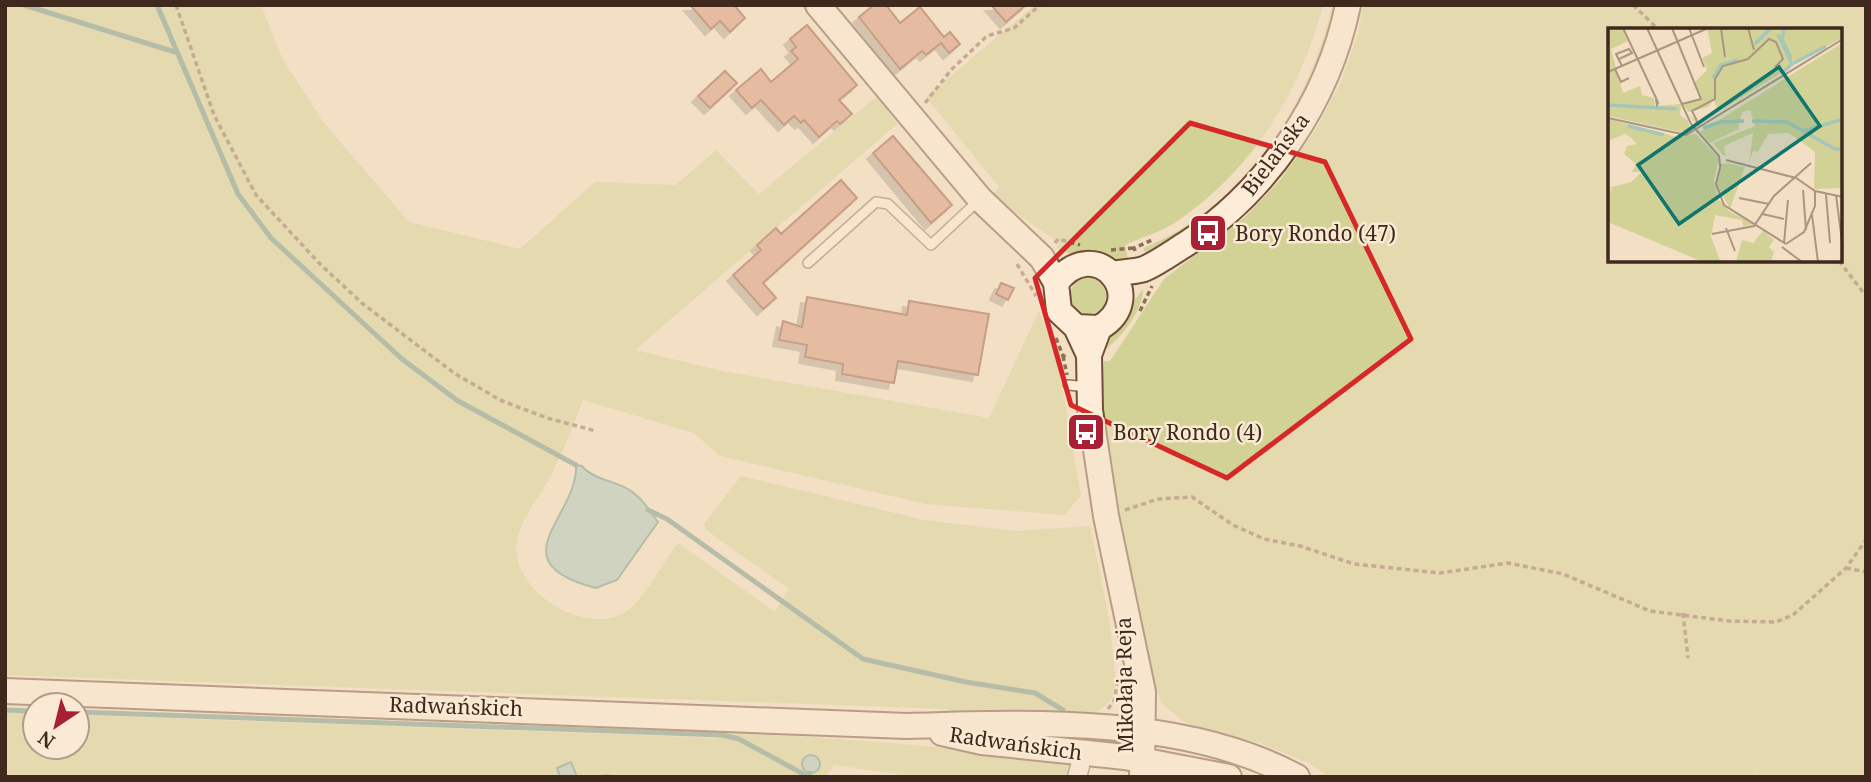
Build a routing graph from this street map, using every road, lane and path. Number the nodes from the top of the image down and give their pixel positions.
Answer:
1 (176, 5) edge
2 (818, 5) edge
3 (1040, 5) edge
4 (1348, 5) edge
5 (1633, 5) edge
6 (1657, 28) edge
7 (911, 117) junction
8 (980, 199) junction
9 (1156, 238) dead end
10 (1840, 262) edge
11 (808, 263) dead end
12 (1143, 269) junction
13 (1063, 275) junction
14 (1117, 283) junction
15 (1866, 296) edge
16 (1087, 328) junction
17 (596, 431) dead end
18 (1106, 516) junction
19 (1866, 540) edge
20 (1846, 568) junction
21 (1866, 572) edge
22 (1122, 593) junction
23 (1683, 613) junction
24 (1688, 658) dead end
25 (5, 691) edge
26 (1143, 692) junction
27 (907, 726) junction
28 (1135, 731) junction
29 (1207, 743) junction
30 (1134, 768) edge
31 (1192, 774) edge
32 (1229, 777) edge
33 (1297, 777) edge

1 - 17 path
2 - 7 main road
3 - 7 path
4 - 12 main road, Bielańska
5 - 6 path
7 - 8 main road
8 - 11 lane
8 - 13 main road
9 - 12 path
10 - 15 path
12 - 14 main road, Bielańska
13 - 14 main road
13 - 16 main road
14 - 16 main road
16 - 18 main road, Mikołaja Reja
18 - 22 main road, Mikołaja Reja
18 - 23 path
19 - 20 path
20 - 21 path
20 - 23 path
22 - 26 main road, Mikołaja Reja
22 - 28 main road, Mikołaja Reja
23 - 24 path
25 - 27 main road, Radwańskich
26 - 28 main road, Mikołaja Reja
26 - 29 main road
27 - 28 main road, Radwańskich
27 - 30 main road, Radwańskich
28 - 29 main road, Radwańskich
28 - 30 main road, Mikołaja Reja
29 - 33 main road
30 - 31 main road, Radwańskich
31 - 32 main road, Radwańskich

